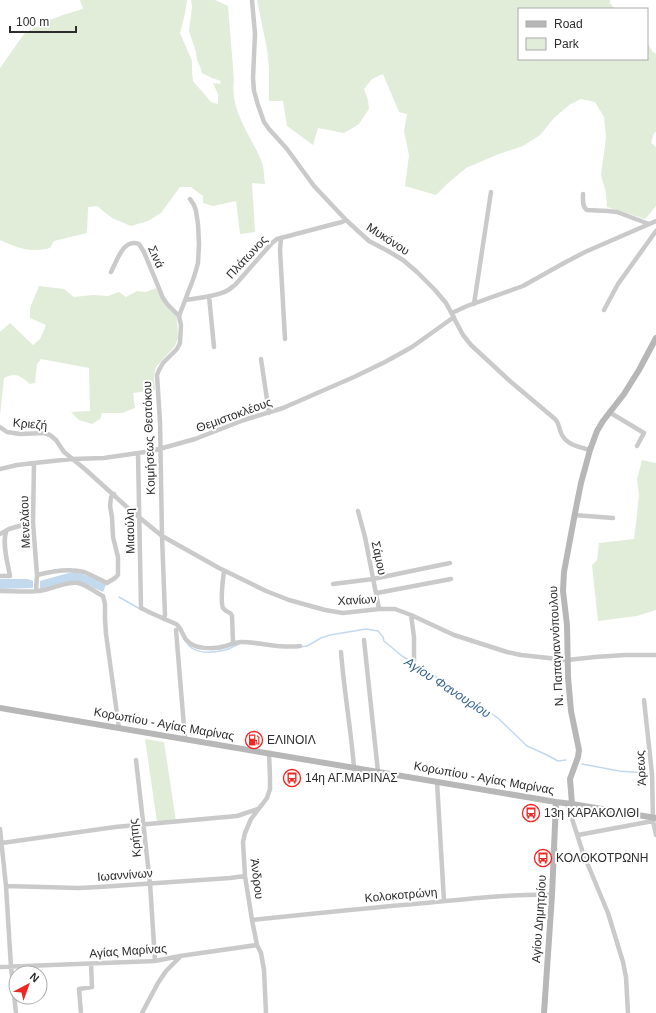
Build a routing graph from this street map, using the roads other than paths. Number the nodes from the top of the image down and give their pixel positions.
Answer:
1 (252, 0) edge
2 (491, 192) dead end
3 (583, 194) dead end
4 (190, 199) dead end
5 (346, 220) junction
6 (656, 221) edge
7 (649, 224) junction
8 (656, 231) edge
9 (281, 238) junction
10 (272, 243) junction
11 (280, 250) junction
12 (111, 272) dead end
13 (209, 296) junction
14 (185, 300) junction
15 (474, 304) junction
16 (604, 310) dead end
17 (453, 315) junction
18 (179, 316) junction
19 (656, 338) edge
20 (285, 339) dead end
21 (214, 347) dead end
22 (261, 359) dead end
23 (610, 412) junction
24 (269, 413) junction
25 (0, 427) edge
26 (637, 446) dead end
27 (160, 449) junction
28 (590, 450) junction
29 (138, 453) junction
30 (72, 459) junction
31 (34, 463) junction
32 (0, 469) edge
33 (114, 494) junction
34 (358, 511) dead end
35 (574, 515) junction
36 (140, 517) junction
37 (613, 518) dead end
38 (33, 522) junction
39 (7, 530) junction
40 (0, 534) edge
41 (162, 536) junction
42 (450, 563) dead end
43 (224, 571) junction
44 (37, 575) junction
45 (0, 576) edge
46 (373, 579) junction
47 (451, 579) dead end
48 (333, 584) dead end
49 (36, 590) junction
50 (0, 591) edge
51 (377, 592) junction
52 (379, 609) junction
53 (411, 615) junction
54 (164, 618) junction
55 (176, 630) dead end
56 (364, 640) dead end
57 (233, 642) junction
58 (300, 646) dead end
59 (340, 652) dead end
60 (656, 655) edge
61 (567, 660) junction
62 (414, 662) dead end
63 (644, 700) dead end
64 (0, 708) edge
65 (119, 728) junction
66 (185, 739) junction
67 (269, 753) junction
68 (136, 760) dead end
69 (354, 768) junction
70 (378, 772) junction
71 (653, 776) edge
72 (437, 782) junction
73 (556, 802) junction
74 (570, 803) junction
75 (258, 809) junction
76 (654, 819) edge
77 (144, 824) junction
78 (0, 829) edge
79 (578, 835) junction
80 (656, 835) edge
81 (2, 843) junction
82 (245, 876) junction
83 (150, 883) junction
84 (6, 886) junction
85 (552, 895) junction
86 (444, 901) junction
87 (252, 920) junction
88 (257, 945) junction
89 (180, 956) junction
90 (155, 961) junction
91 (91, 964) junction
92 (11, 965) edge
93 (48, 966) edge
94 (81, 1013) edge
95 (142, 1013) edge
96 (266, 1013) edge
97 (544, 1013) edge
98 (628, 1013) edge

1 - 5 street, Μυκόνου
2 - 15 street
3 - 7 street
4 - 14 street, Κοιμήσεως Θεοτόκου
5 - 9 street, Πλάτωνος
5 - 17 street, Μυκόνου
6 - 7 street, Θεμιστοκλέους
7 - 15 street, Θεμιστοκλέους
8 - 16 street
9 - 10 street, Πλάτωνος
9 - 11 street
10 - 11 street
10 - 13 street, Πλάτωνος
11 - 20 street
12 - 18 street, Σινά
13 - 14 street, Πλάτωνος
13 - 21 street
14 - 18 street, Κοιμήσεως Θεοτόκου
15 - 17 street, Θεμιστοκλέους
17 - 24 street, Θεμιστοκλέους
17 - 28 street, Μυκόνου
18 - 27 street, Κοιμήσεως Θεοτόκου
19 - 23 street, Ν. Παπαγιαννόπουλου
22 - 24 street
23 - 26 street
23 - 28 street, Ν. Παπαγιαννόπουλου
24 - 27 street, Θεμιστοκλέους
25 - 30 street, Κριεζή
27 - 29 street, Θεμιστοκλέους
27 - 41 street, Κοιμήσεως Θεοτόκου
28 - 35 street, Ν. Παπαγιαννόπουλου
29 - 30 street, Θεμιστοκλέους
29 - 36 street, Μιαούλη
30 - 31 street, Θεμιστοκλέους
30 - 33 street, Χανίων
31 - 32 street, Θεμιστοκλέους
31 - 38 street, Μενελάου
33 - 36 street, Χανίων
33 - 44 street
34 - 46 street, Σάμου
35 - 37 street
35 - 61 street, Ν. Παπαγιαννόπουλου
36 - 41 street, Χανίων
36 - 54 street, Μιαούλη
38 - 39 street
38 - 44 street, Μενελάου
39 - 40 street
39 - 45 street
41 - 43 street, Χανίων
41 - 54 street, Κοιμήσεως Θεοτόκου
42 - 46 street
43 - 52 street, Χανίων
43 - 57 street
44 - 49 street, Μενελάου
46 - 48 street
46 - 51 street, Σάμου
47 - 51 street
49 - 50 street
49 - 65 street
51 - 52 street, Σάμου
52 - 53 street, Χανίων
53 - 61 street, Χανίων
53 - 62 street
54 - 57 street
55 - 66 street
56 - 70 street
57 - 58 street
59 - 69 street
60 - 61 street, Χανίων
61 - 74 street, Ν. Παπαγιαννόπουλου
63 - 71 street, Άρεως
64 - 65 street, Κορωπίου - Αγίας Μαρίνας
65 - 66 street, Κορωπίου - Αγίας Μαρίνας
66 - 67 street, Κορωπίου - Αγίας Μαρίνας
67 - 69 street, Κορωπίου - Αγίας Μαρίνας
67 - 75 street, Άνδρου
68 - 77 street, Κρήτης
69 - 70 street, Κορωπίου - Αγίας Μαρίνας
70 - 72 street, Κορωπίου - Αγίας Μαρίνας
71 - 76 street, Άρεως
72 - 73 street, Κορωπίου - Αγίας Μαρίνας
72 - 86 street
73 - 74 street, Κορωπίου - Αγίας Μαρίνας
73 - 85 street, Αγίου Δημητρίου
74 - 76 street, Κορωπίου - Αγίας Μαρίνας
74 - 79 street
75 - 77 street
75 - 82 street, Άνδρου
76 - 79 street
76 - 80 street, Άρεως
77 - 81 street
77 - 83 street, Κρήτης
78 - 81 street
79 - 98 street
81 - 84 street
82 - 83 street, Ιωαννίνων
82 - 87 street, Άνδρου
83 - 84 street, Ιωαννίνων
83 - 90 street, Κρήτης
84 - 92 street
85 - 86 street, Κολοκοτρώνη
85 - 97 street, Αγίου Δημητρίου
86 - 87 street, Κολοκοτρώνη
87 - 88 street, Άνδρου
88 - 89 street, Αγίας Μαρίνας
88 - 96 street, Άνδρου
89 - 90 street, Αγίας Μαρίνας
89 - 95 street
90 - 91 street, Αγίας Μαρίνας
91 - 93 street, Αγίας Μαρίνας
91 - 94 street

